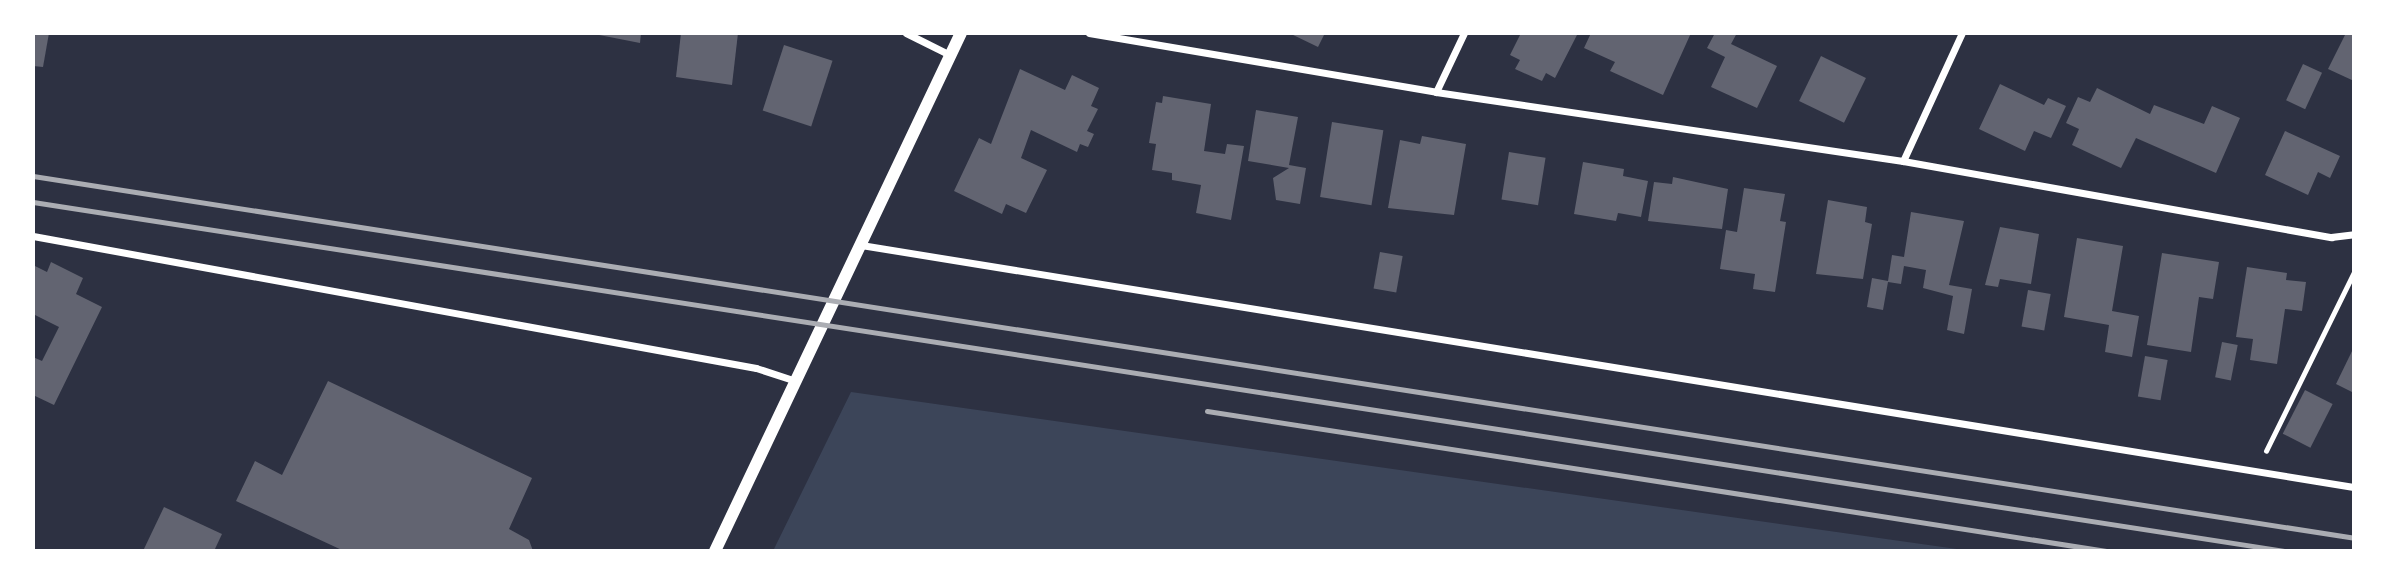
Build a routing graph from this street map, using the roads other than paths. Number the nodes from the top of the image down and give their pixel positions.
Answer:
1 (906, 33) edge
2 (961, 33) edge
3 (1089, 33) edge
4 (1464, 33) edge
5 (1962, 33) edge
6 (950, 55) junction
7 (1436, 92) junction
8 (1903, 161) junction
9 (2354, 234) edge
10 (33, 236) edge
11 (861, 245) junction
12 (796, 381) junction
13 (2354, 487) edge
14 (715, 551) edge

1 - 6 street
2 - 6 street
3 - 7 street
4 - 7 street
5 - 8 street
6 - 11 street
7 - 8 street
8 - 9 street
10 - 12 street
11 - 12 street
11 - 13 street
12 - 14 street

